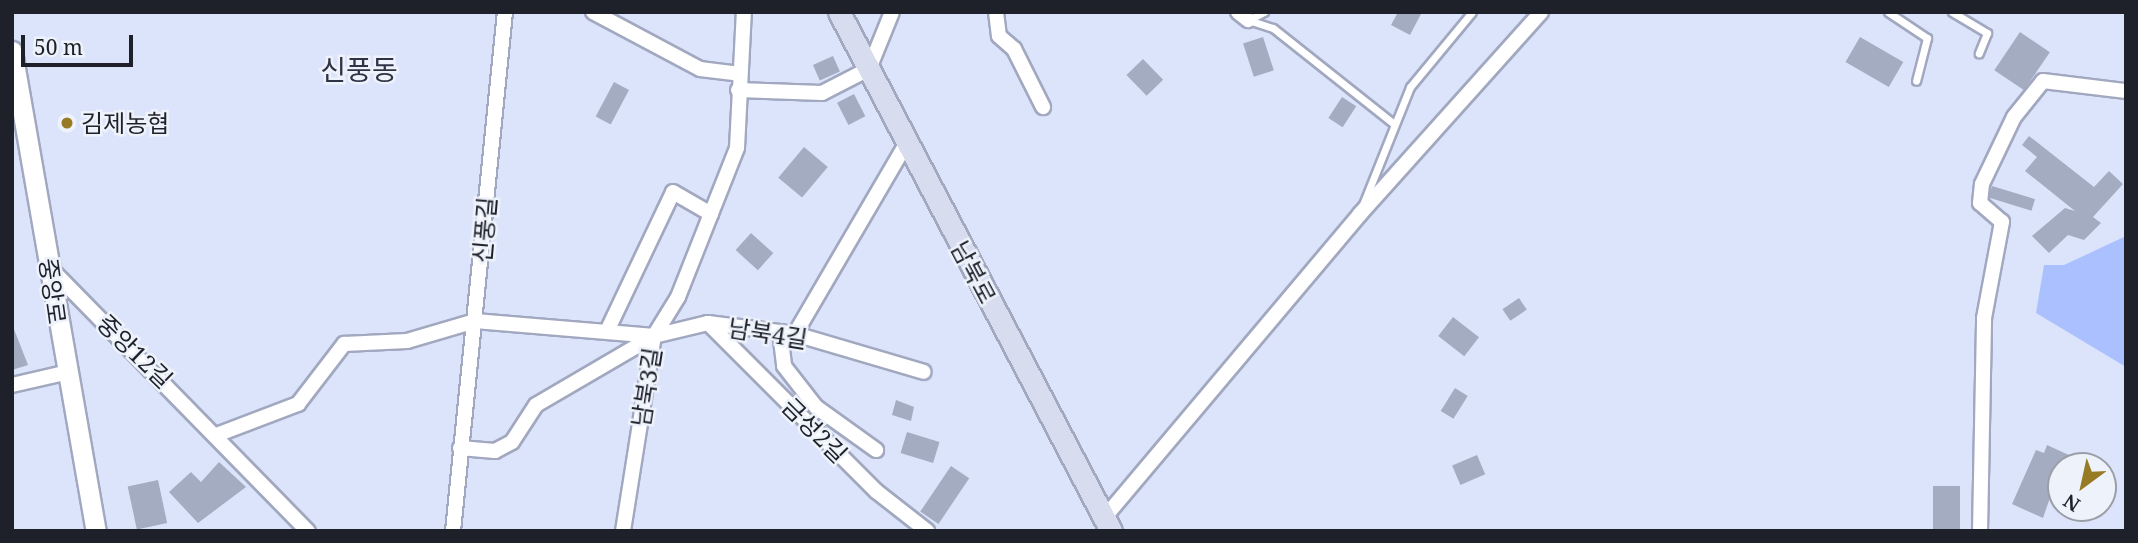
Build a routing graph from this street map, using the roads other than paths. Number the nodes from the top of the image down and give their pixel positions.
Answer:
1 (505, 12) edge
2 (593, 12) edge
3 (744, 12) edge
4 (839, 12) edge
5 (892, 12) edge
6 (996, 12) edge
7 (1264, 12) edge
8 (1472, 12) edge
9 (1541, 12) edge
10 (1888, 12) edge
11 (1952, 12) edge
12 (1243, 16) edge
13 (12, 51) edge
14 (1979, 53) dead end
15 (869, 69) junction
16 (738, 74) junction
17 (1916, 81) dead end
18 (738, 90) junction
19 (16, 91) edge
20 (2126, 91) edge
21 (1043, 107) dead end
22 (1394, 124) junction
23 (906, 144) junction
24 (710, 214) junction
25 (1360, 214) junction
26 (51, 269) junction
27 (475, 321) junction
28 (708, 323) junction
29 (609, 327) junction
30 (779, 332) junction
31 (795, 334) junction
32 (654, 336) junction
33 (924, 372) dead end
34 (64, 373) junction
35 (12, 385) edge
36 (219, 434) junction
37 (460, 448) junction
38 (876, 450) dead end
39 (1108, 524) edge
40 (96, 531) edge
41 (308, 531) edge
42 (453, 531) edge
43 (624, 531) edge
44 (927, 531) edge
45 (1980, 531) edge

1 - 27 street, 신풍길
2 - 16 street
3 - 16 street, 남북3길
4 - 15 main road, 남북로
5 - 15 street
6 - 21 street
7 - 12 lane
8 - 22 lane
9 - 25 street
10 - 17 lane
11 - 14 lane
12 - 22 lane
13 - 19 street, 중앙로
15 - 18 street
15 - 23 main road, 남북로
16 - 18 street, 남북3길
18 - 24 street, 남북3길
19 - 26 street, 중앙로
20 - 45 street
22 - 25 lane
23 - 31 street
23 - 39 main road, 남북로
24 - 29 street
24 - 32 street, 남북3길
25 - 39 street
26 - 34 street, 중앙로
26 - 36 street, 중앙12길
27 - 29 street, 남북4길
27 - 36 street
27 - 37 street, 신풍길
28 - 30 street, 남북4길
28 - 32 street, 남북4길
28 - 44 street, 금성2길
29 - 32 street, 남북4길
30 - 31 street, 남북4길
30 - 38 street
31 - 33 street, 남북4길
32 - 37 street
32 - 43 street, 남북3길
34 - 35 street
34 - 40 street, 중앙로
36 - 41 street, 중앙12길
37 - 42 street, 신풍길

